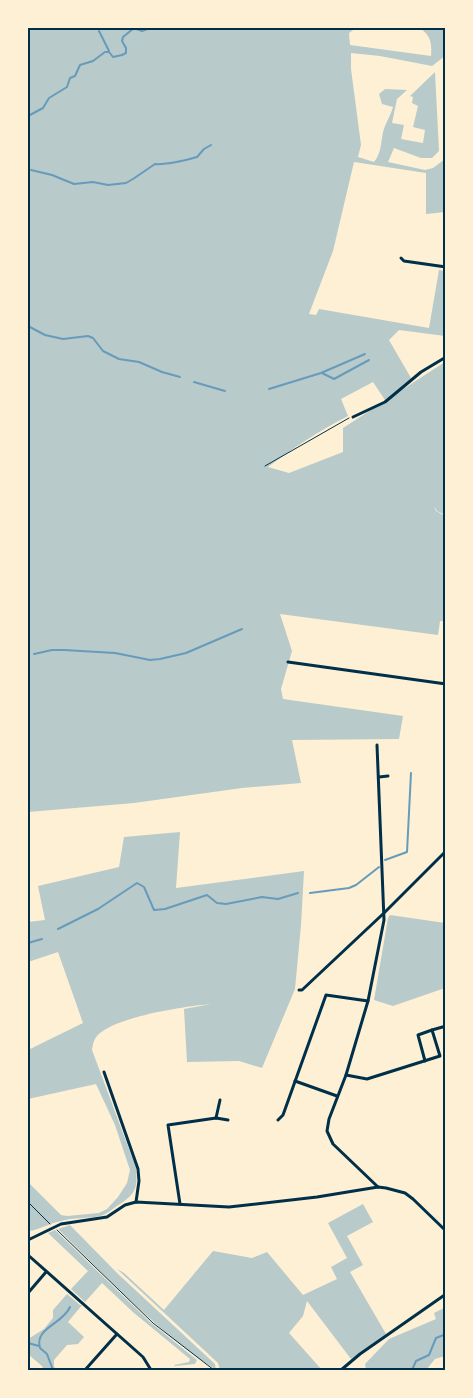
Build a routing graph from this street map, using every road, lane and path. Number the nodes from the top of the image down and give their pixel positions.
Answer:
1 (442, 28) edge
2 (446, 30) edge
3 (401, 258) dead end
4 (446, 267) edge
5 (446, 357) edge
6 (353, 416) joint
7 (265, 466) dead end
8 (288, 662) dead end
9 (446, 684) edge
10 (377, 745) dead end
11 (378, 776) junction
12 (388, 776) dead end
13 (446, 851) edge
14 (384, 913) junction
15 (300, 990) dead end
16 (368, 1001) junction
17 (446, 1026) edge
18 (432, 1030) junction
19 (425, 1061) junction
20 (104, 1072) dead end
21 (346, 1075) junction
22 (295, 1081) junction
23 (337, 1096) junction
24 (220, 1100) dead end
25 (216, 1118) junction
26 (228, 1120) dead end
27 (278, 1120) dead end
28 (378, 1187) junction
29 (28, 1202) edge
30 (136, 1202) junction
31 (180, 1204) junction
32 (446, 1231) edge
33 (28, 1240) edge
34 (28, 1255) edge
35 (46, 1272) junction
36 (28, 1293) edge
37 (446, 1294) edge
38 (117, 1334) junction
39 (85, 1370) edge
40 (151, 1370) edge
41 (214, 1370) edge
42 (341, 1370) edge

1 - 2 street
3 - 4 street
5 - 6 street
6 - 7 path
8 - 9 street
10 - 11 street
11 - 12 street
11 - 14 street
13 - 14 street
14 - 15 street
14 - 16 street
16 - 21 street
16 - 22 street
17 - 18 street
18 - 19 street
18 - 19 street
19 - 21 street
20 - 30 street
21 - 23 street
22 - 23 street
22 - 27 street
23 - 28 street
24 - 25 street
25 - 26 street
25 - 31 street
28 - 31 street
28 - 32 street
29 - 41 path
30 - 31 street
30 - 33 street
34 - 35 street
35 - 36 street
35 - 38 street
37 - 42 street
38 - 39 street
38 - 40 street

